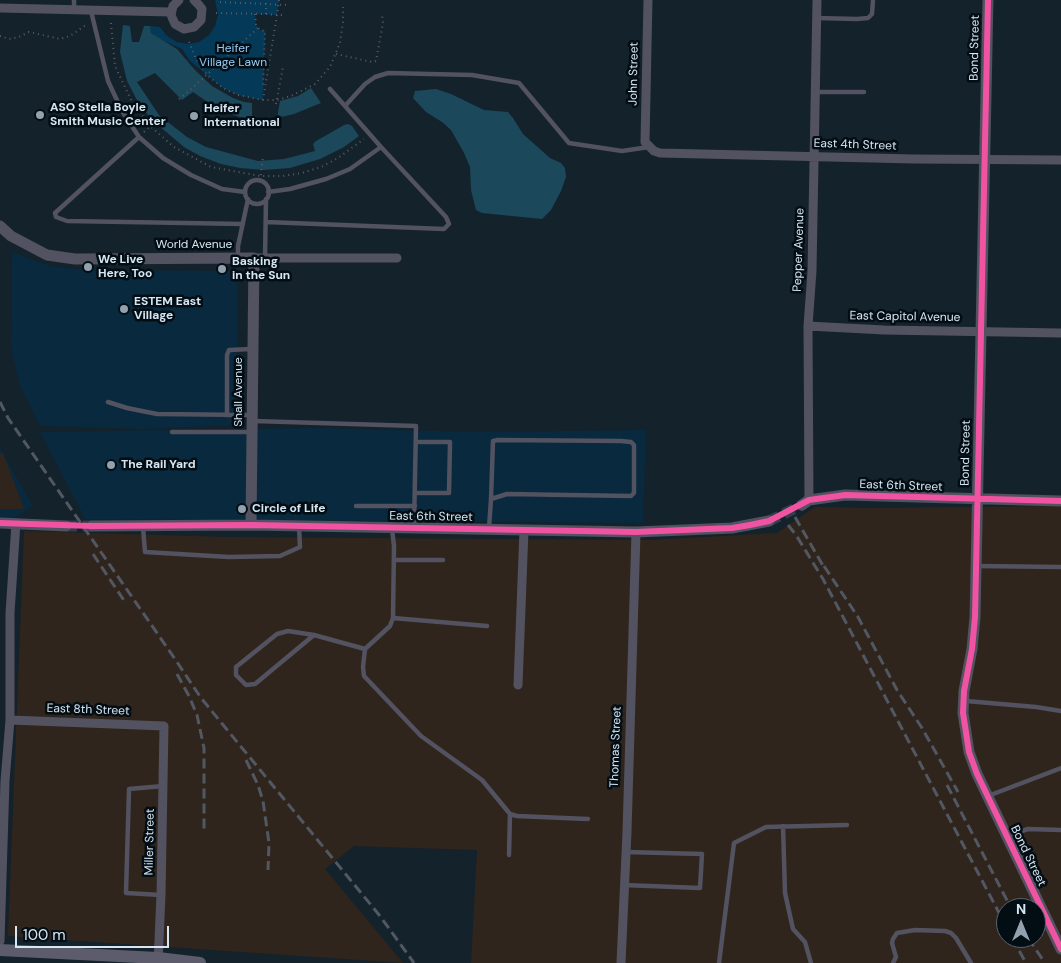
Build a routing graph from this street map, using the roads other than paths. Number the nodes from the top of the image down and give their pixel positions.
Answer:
1 (74, 0) edge
2 (180, 0) edge
3 (194, 0) edge
4 (648, 0) edge
5 (817, 0) edge
6 (873, 0) edge
7 (988, 0) edge
8 (0, 8) edge
9 (74, 11) junction
10 (91, 11) junction
11 (171, 12) junction
12 (816, 18) junction
13 (330, 89) dead end
14 (815, 92) junction
15 (864, 92) dead end
16 (345, 106) junction
17 (139, 137) junction
18 (381, 147) junction
19 (649, 147) junction
20 (813, 156) junction
21 (984, 159) junction
22 (1061, 160) edge
23 (245, 192) junction
24 (268, 192) junction
25 (248, 199) junction
26 (266, 199) junction
27 (266, 222) junction
28 (243, 224) junction
29 (0, 226) edge
30 (238, 258) junction
31 (260, 258) junction
32 (397, 258) dead end
33 (808, 326) junction
34 (980, 331) junction
35 (1061, 333) edge
36 (253, 349) junction
37 (108, 402) dead end
38 (227, 415) junction
39 (252, 423) junction
40 (172, 432) dead end
41 (416, 442) junction
42 (415, 493) junction
43 (491, 498) junction
44 (977, 500) junction
45 (1061, 501) edge
46 (806, 503) joint
47 (356, 506) dead end
48 (415, 506) junction
49 (769, 521) tunnel mouth
50 (0, 523) edge
51 (16, 524) junction
52 (143, 525) junction
53 (251, 525) junction
54 (66, 526) tunnel mouth
55 (92, 526) tunnel mouth
56 (299, 526) junction
57 (414, 527) junction
58 (392, 528) junction
59 (489, 529) junction
60 (524, 530) junction
61 (636, 532) junction
62 (394, 560) junction
63 (443, 560) dead end
64 (976, 566) junction
65 (1061, 567) edge
66 (0, 612) edge
67 (10, 613) junction
68 (393, 618) junction
69 (487, 626) dead end
70 (314, 635) junction
71 (365, 649) junction
72 (518, 686) dead end
73 (964, 701) junction
74 (1061, 711) edge
75 (10, 720) junction
76 (164, 726) joint
77 (1061, 768) edge
78 (2, 781) edge
79 (163, 786) junction
80 (987, 796) junction
81 (510, 814) junction
82 (588, 819) dead end
83 (783, 826) junction
84 (847, 826) dead end
85 (1061, 830) edge
86 (1006, 836) junction
87 (626, 852) junction
88 (509, 855) dead end
89 (1, 864) edge
90 (624, 885) junction
91 (161, 895) junction
92 (1056, 929) edge
93 (0, 941) edge
94 (1060, 947) edge
95 (0, 950) edge
96 (1061, 958) edge
97 (158, 961) edge
98 (200, 963) edge
99 (621, 963) edge
100 (719, 963) edge
101 (812, 963) edge
102 (894, 963) edge
103 (971, 963) edge

1 - 9 lane
2 - 11 street
3 - 11 street
4 - 19 street, John Street
5 - 12 street, Pepper Avenue
6 - 12 lane
7 - 21 street, Bond Street
8 - 9 street
9 - 10 street
10 - 11 street
10 - 17 lane
12 - 14 street, Pepper Avenue
13 - 16 lane
14 - 15 lane
14 - 20 street, Pepper Avenue
16 - 18 lane
16 - 19 lane
17 - 23 lane
17 - 28 lane
18 - 24 lane
18 - 27 lane
19 - 20 street, East 4th Street
20 - 21 street, East 4th Street
20 - 33 street, Pepper Avenue
21 - 22 street, East 4th Street
21 - 34 street, Bond Street
23 - 24 lane
23 - 25 lane
24 - 26 lane
25 - 26 lane
25 - 28 lane
26 - 27 lane
27 - 31 lane
28 - 30 lane
29 - 30 street, World Avenue
30 - 31 street, World Avenue
31 - 32 street, World Avenue
31 - 36 street, Shall Avenue
33 - 34 street, East Capitol Avenue
33 - 46 street, Pepper Avenue
34 - 35 street, East Capitol Avenue
34 - 44 street, Bond Street
36 - 38 lane
36 - 39 street, Shall Avenue
37 - 38 lane
38 - 39 lane
39 - 40 lane
39 - 41 lane
39 - 53 street, Shall Avenue
41 - 42 lane
41 - 42 lane
42 - 48 lane
43 - 43 lane
43 - 59 lane
44 - 45 street, East 6th Street
44 - 46 street, East 6th Street
44 - 64 street, Bond Street
47 - 48 lane
48 - 57 lane
49 - 61 street, East 6th Street
50 - 51 street
51 - 54 street
51 - 67 street
52 - 53 street, East 6th Street
52 - 55 street, East 6th Street
52 - 56 lane
53 - 56 street, East 6th Street
56 - 58 street, East 6th Street
57 - 58 street, East 6th Street
57 - 59 street, East 6th Street
58 - 62 lane
59 - 60 street, East 6th Street
60 - 61 street, East 6th Street
60 - 72 street
61 - 87 street, Thomas Street
62 - 63 lane
62 - 68 lane
64 - 65 lane
64 - 73 street, Bond Street
66 - 67 street
67 - 75 street
68 - 69 lane
68 - 71 lane
70 - 70 lane
70 - 71 lane
71 - 81 lane
73 - 74 lane
73 - 80 street, Bond Street
75 - 76 street, East 8th Street
75 - 78 street
76 - 79 street, Miller Street
77 - 80 lane
78 - 89 street
79 - 91 street, Miller Street
79 - 91 lane
80 - 86 street, Bond Street
81 - 82 lane
81 - 88 lane
83 - 84 lane
83 - 100 lane
83 - 101 lane
85 - 86 lane
86 - 92 street, Bond Street
87 - 90 street, Thomas Street
87 - 90 lane
89 - 93 street
90 - 99 street, Thomas Street
91 - 97 street, Miller Street
92 - 94 street, Bond Street
94 - 96 street, Bond Street
95 - 97 main road
97 - 98 main road
102 - 103 lane

